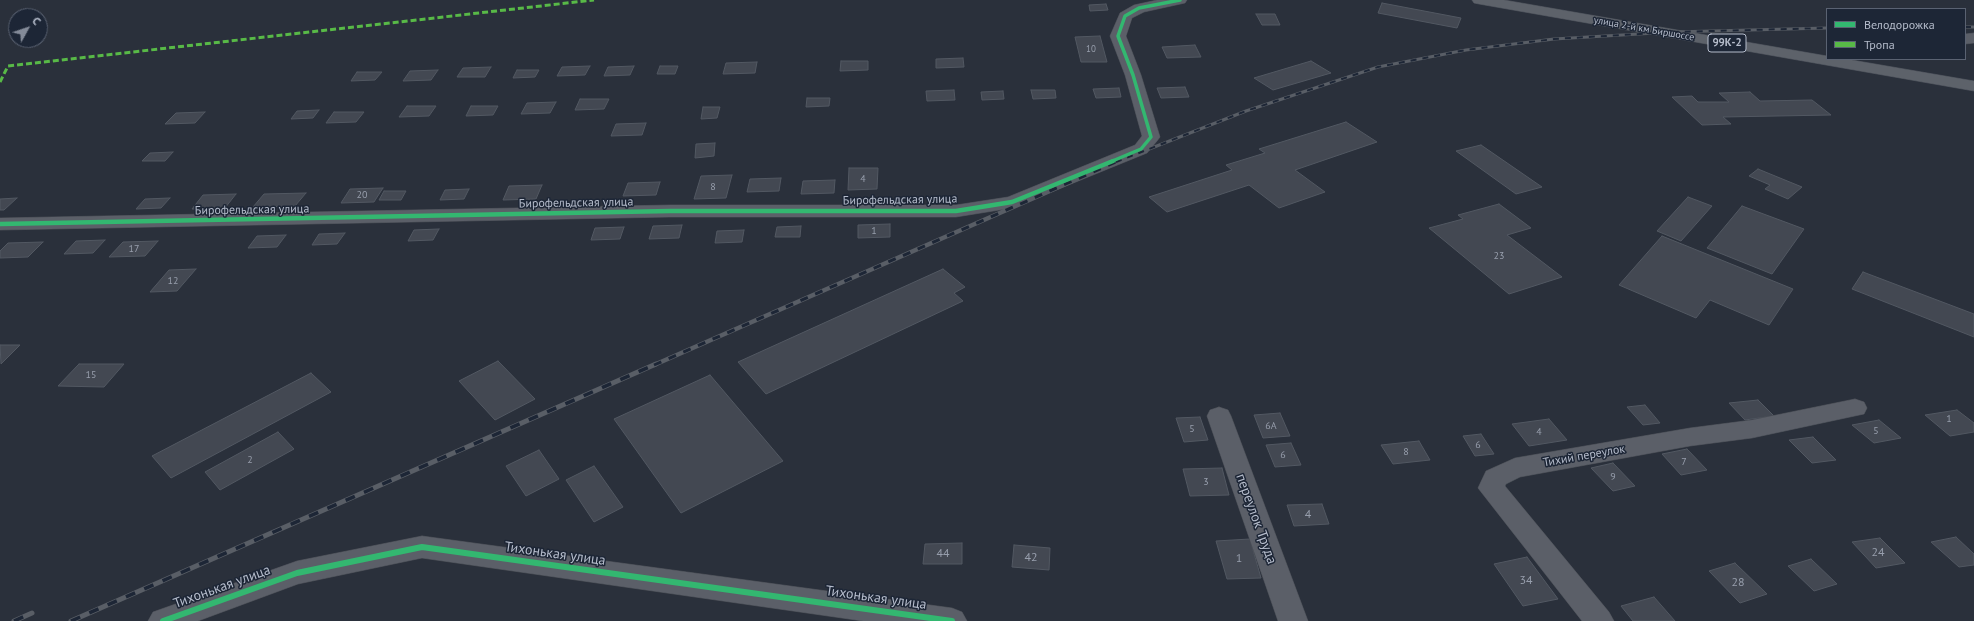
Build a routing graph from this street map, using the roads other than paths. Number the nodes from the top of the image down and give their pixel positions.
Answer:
1 (1180, 0) edge
2 (1480, 0) edge
3 (1826, 57) edge
4 (1845, 60) edge
5 (1863, 63) edge
6 (1974, 86) edge
7 (0, 224) edge
8 (1854, 408) dead end
9 (1218, 416) dead end
10 (163, 621) edge
11 (952, 621) edge
12 (1293, 621) edge
13 (1599, 621) edge

1 - 7 street, Бирофельдская улица
2 - 3 main road, улица 2-й км Биршоссе / 99К-2
4 - 5 main road, улица 2-й км Биршоссе / 99К-2
5 - 6 main road, улица 2-й км Биршоссе / 99К-2
8 - 13 street, Тихий переулок
9 - 12 street, переулок Труда
10 - 11 street, Тихонькая улица

